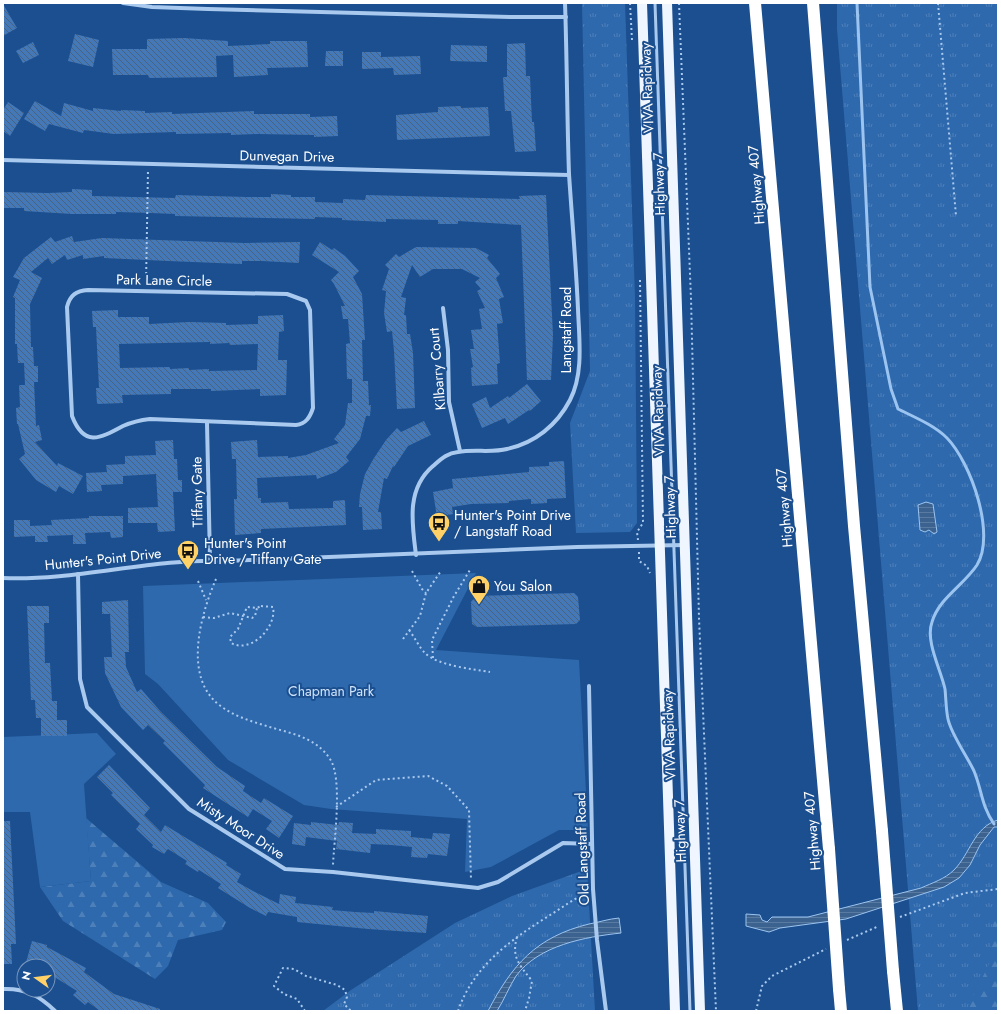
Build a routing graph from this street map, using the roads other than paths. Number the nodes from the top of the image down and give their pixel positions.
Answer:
1 (123, 3) edge
2 (565, 3) edge
3 (642, 3) edge
4 (655, 3) edge
5 (667, 3) edge
6 (755, 3) edge
7 (813, 3) edge
8 (821, 3) edge
9 (566, 17) junction
10 (821, 83) junction
11 (3, 160) edge
12 (570, 175) junction
13 (443, 308) dead end
14 (207, 422) junction
15 (460, 451) junction
16 (658, 545) junction
17 (673, 545) junction
18 (686, 545) junction
19 (416, 555) junction
20 (210, 560) junction
21 (78, 574) junction
22 (3, 578) edge
23 (589, 686) dead end
24 (592, 844) junction
25 (3, 988) edge
26 (55, 1011) edge
27 (606, 1011) edge
28 (675, 1011) edge
29 (690, 1011) edge
30 (700, 1011) edge
31 (841, 1011) edge
32 (897, 1011) edge

1 - 9 street
2 - 9 street, Langstaff Road
3 - 16 main road, Highway 7
4 - 17 lane, VIVA Rapidway
5 - 18 main road, Highway 7
6 - 31 highway, Highway 407, bridge
7 - 10 highway
8 - 10 highway
9 - 12 street, Langstaff Road
10 - 32 highway, bridge
11 - 12 street, Dunvegan Drive
12 - 15 street, Langstaff Road
13 - 15 street, Kilbarry Court
14 - 14 street, Park Lane Circle
14 - 20 street, Tiffany Gate
15 - 19 street, Langstaff Road
16 - 17 street, Hunter's Point Drive
16 - 19 street, Hunter's Point Drive
16 - 28 main road, Highway 7
17 - 18 street, Hunter's Point Drive
17 - 29 lane, VIVA Rapidway
18 - 30 main road, Highway 7
19 - 20 street, Hunter's Point Drive
20 - 21 street, Hunter's Point Drive
21 - 22 street, Hunter's Point Drive
21 - 24 street, Misty Moor Drive
23 - 24 street, Old Langstaff Road
24 - 27 street, Old Langstaff Road
25 - 26 street

